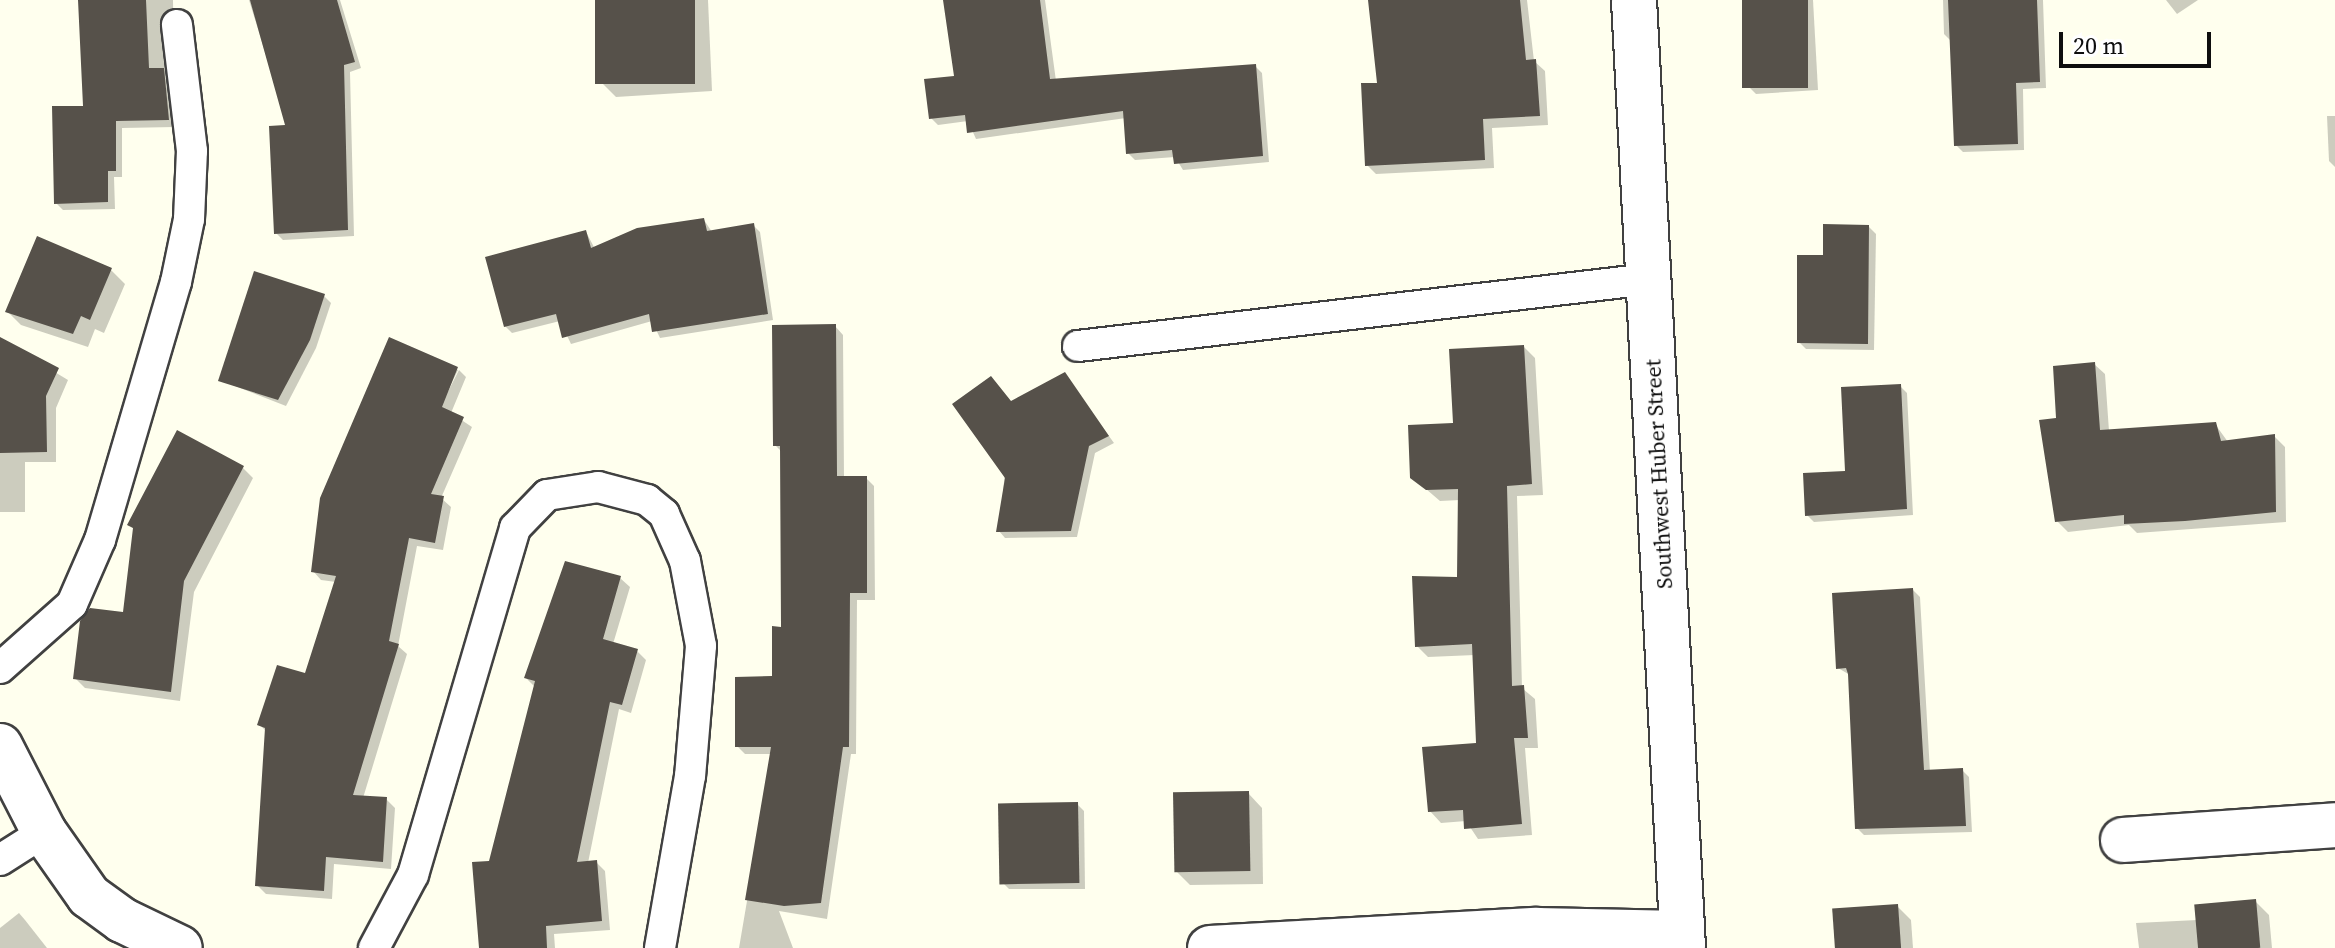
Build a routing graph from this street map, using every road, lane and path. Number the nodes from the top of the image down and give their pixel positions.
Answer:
1 (1634, 0) edge
2 (177, 25) dead end
3 (1649, 279) junction
4 (1078, 346) dead end
5 (0, 668) edge
6 (0, 746) edge
7 (2335, 825) edge
8 (44, 832) junction
9 (2123, 840) dead end
10 (0, 860) edge
11 (1682, 941) edge
12 (180, 948) edge
13 (374, 948) edge
14 (660, 948) edge
15 (1210, 948) edge

1 - 3 street, Southwest Huber Street
2 - 5 lane
3 - 4 lane
3 - 11 street, Southwest Huber Street
6 - 8 street
7 - 9 street
8 - 10 lane
8 - 12 street
11 - 15 street
13 - 14 lane

